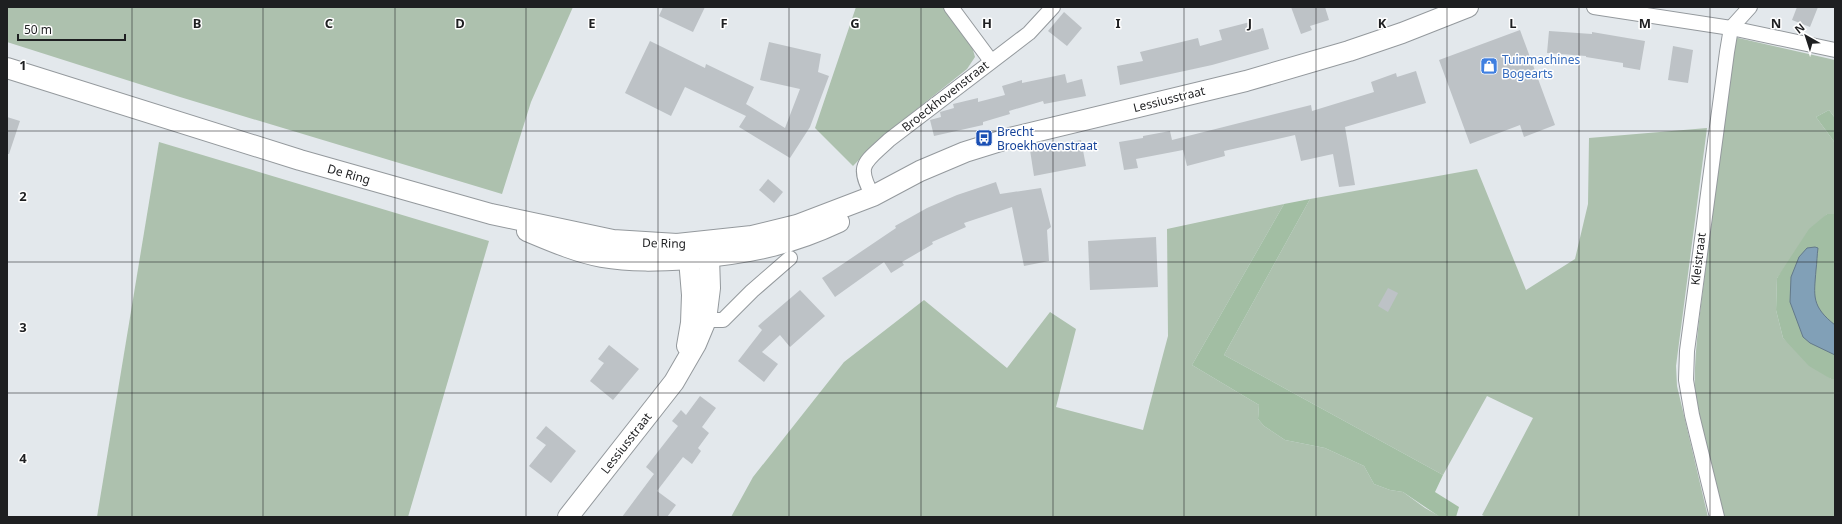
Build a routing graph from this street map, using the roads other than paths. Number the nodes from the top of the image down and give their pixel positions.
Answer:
1 (951, 7) edge
2 (1053, 7) edge
3 (1468, 7) edge
4 (1594, 7) edge
5 (1750, 7) edge
6 (1731, 28) junction
7 (1835, 50) edge
8 (991, 61) junction
9 (7, 68) edge
10 (873, 196) junction
11 (491, 214) junction
12 (699, 253) junction
13 (790, 258) dead end
14 (706, 320) junction
15 (682, 369) junction
16 (568, 517) edge
17 (1717, 517) edge

1 - 8 street
2 - 8 street, Broeckhovenstraat
3 - 10 main road, Lessiusstraat
4 - 6 street
5 - 6 street
6 - 7 street
6 - 17 street, Kleistraat
8 - 10 street, Broeckhovenstraat
9 - 11 main road, De Ring
10 - 12 main road, Lessiusstraat
11 - 12 main road, De Ring
11 - 12 main road, De Ring
12 - 14 main road, Lessiusstraat
12 - 15 main road, Lessiusstraat
13 - 14 street
14 - 15 main road, Lessiusstraat
15 - 16 main road, Lessiusstraat

